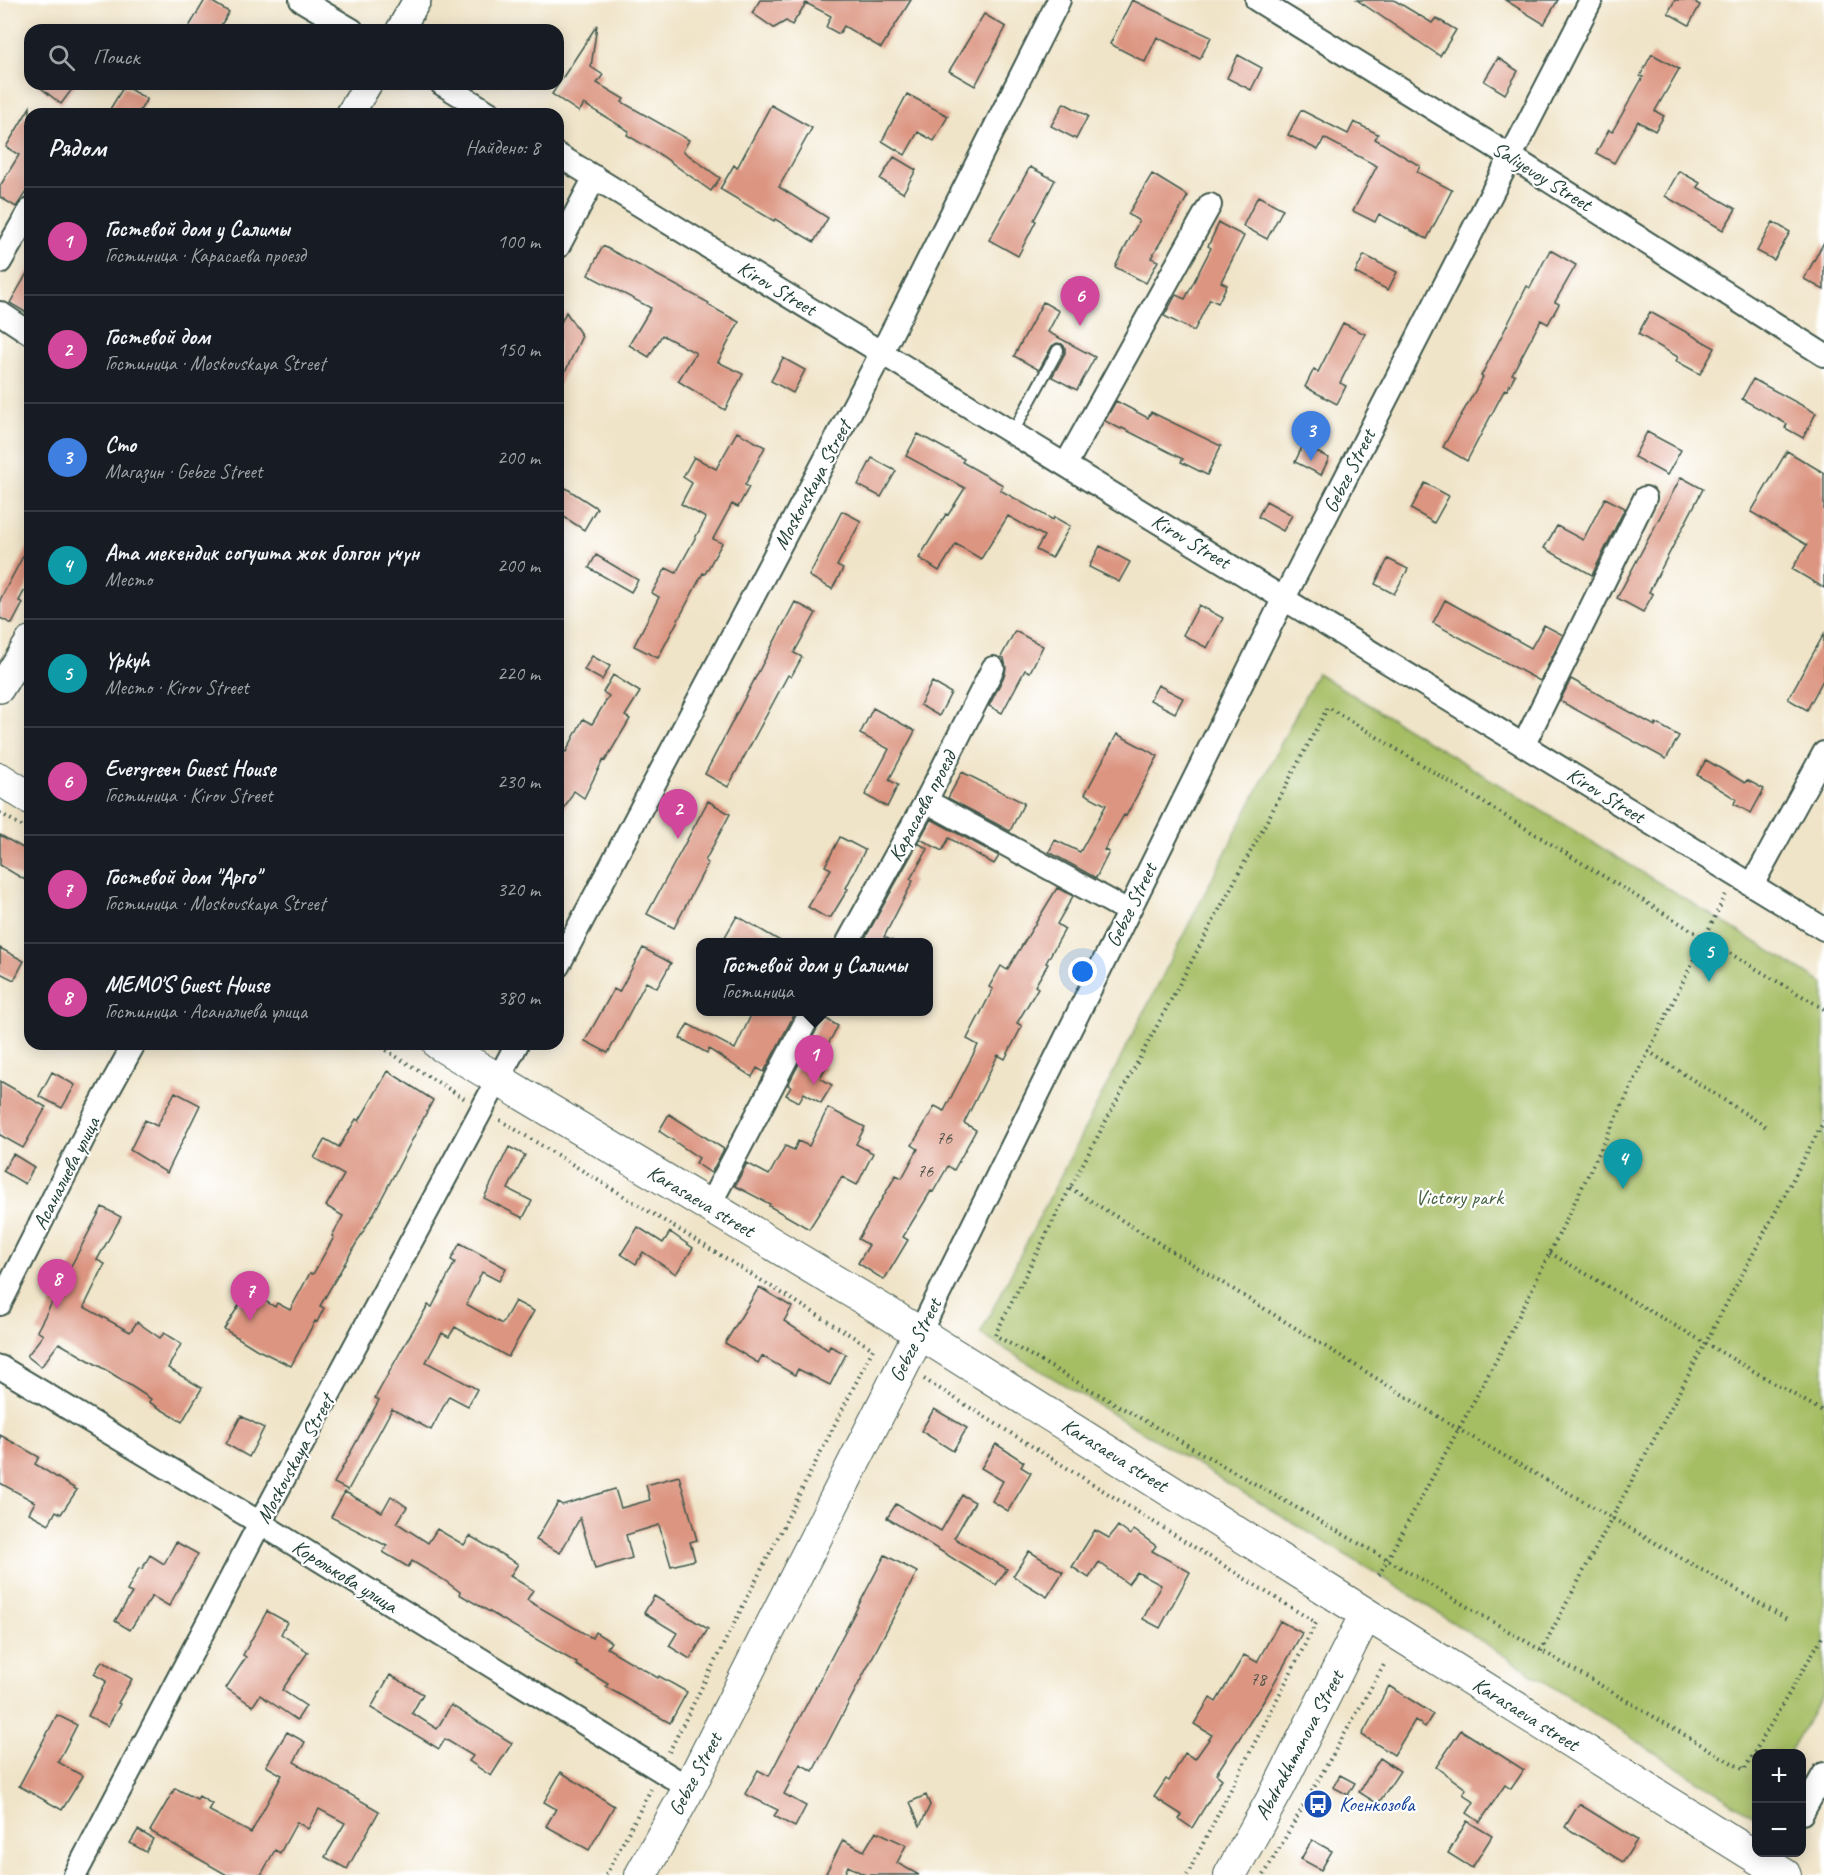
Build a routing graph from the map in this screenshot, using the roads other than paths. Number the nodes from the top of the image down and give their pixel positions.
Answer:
1 (301, 0) edge
2 (417, 0) edge
3 (1059, 0) edge
4 (1257, 0) edge
5 (1591, 0) edge
6 (1292, 9) edge
7 (342, 24) edge
8 (403, 24) edge
9 (364, 90) edge
10 (452, 90) edge
11 (354, 108) edge
12 (481, 108) edge
13 (1510, 156) junction
14 (564, 159) edge
15 (595, 177) junction
16 (1210, 205) dead end
17 (24, 220) edge
18 (564, 236) edge
19 (0, 262) edge
20 (0, 314) edge
21 (24, 329) edge
22 (1058, 350) dead end
23 (882, 352) junction
24 (1824, 355) edge
25 (1013, 432) junction
26 (1066, 464) junction
27 (1645, 498) dead end
28 (1284, 598) junction
29 (24, 650) edge
30 (993, 668) dead end
31 (0, 689) edge
32 (1524, 744) junction
33 (1824, 753) edge
34 (0, 779) edge
35 (24, 794) edge
36 (926, 801) junction
37 (1743, 880) junction
38 (1128, 911) junction
39 (1824, 929) edge
40 (850, 938) edge
41 (564, 955) edge
42 (808, 1016) edge
43 (131, 1050) edge
44 (449, 1050) edge
45 (514, 1050) edge
46 (498, 1079) junction
47 (710, 1206) junction
48 (0, 1304) edge
49 (920, 1332) junction
50 (0, 1367) edge
51 (260, 1523) junction
52 (1366, 1614) junction
53 (1824, 1774) edge
54 (689, 1788) junction
55 (1806, 1806) edge
56 (1776, 1867) edge
57 (75, 1875) edge
58 (641, 1875) edge
59 (1230, 1875) edge

1 - 7 street
2 - 8 street
3 - 23 street, Moskovskaya Street
4 - 6 street, Saliyevoy Street
5 - 13 street, Gebze Street
6 - 13 street, Saliyevoy Street
9 - 11 street
10 - 12 street
13 - 24 street, Saliyevoy Street
13 - 28 street, Gebze Street
14 - 15 street, Kirov Street
15 - 18 street
15 - 23 street, Kirov Street
16 - 26 street
17 - 19 street
20 - 21 street
22 - 25 lane
23 - 25 street, Kirov Street
23 - 41 street, Moskovskaya Street
25 - 26 street, Kirov Street
26 - 28 street, Kirov Street
27 - 32 street
28 - 32 street, Kirov Street
28 - 38 street, Gebze Street
29 - 31 street
30 - 36 street, Карасаева проезд
32 - 37 street, Kirov Street
33 - 37 street
34 - 35 main road
36 - 38 street
36 - 40 street, Карасаева проезд
37 - 39 street, Kirov Street
38 - 49 street, Gebze Street
42 - 47 street
43 - 48 street, Асаналиева улица
44 - 46 main road, Karasaeva street
45 - 46 street, Moskovskaya Street
46 - 47 main road, Karasaeva street
46 - 51 street, Moskovskaya Street
47 - 49 main road, Karasaeva street
49 - 52 main road, Karasaeva street
49 - 54 main road, Gebze Street
50 - 51 street, Королькова улица
51 - 54 street, Королькова улица
51 - 57 street, Moskovskaya Street
52 - 56 main road, Karasaeva street
52 - 59 main road, Abdrakhmanova Street
53 - 55 street
54 - 58 main road, Gebze Street

